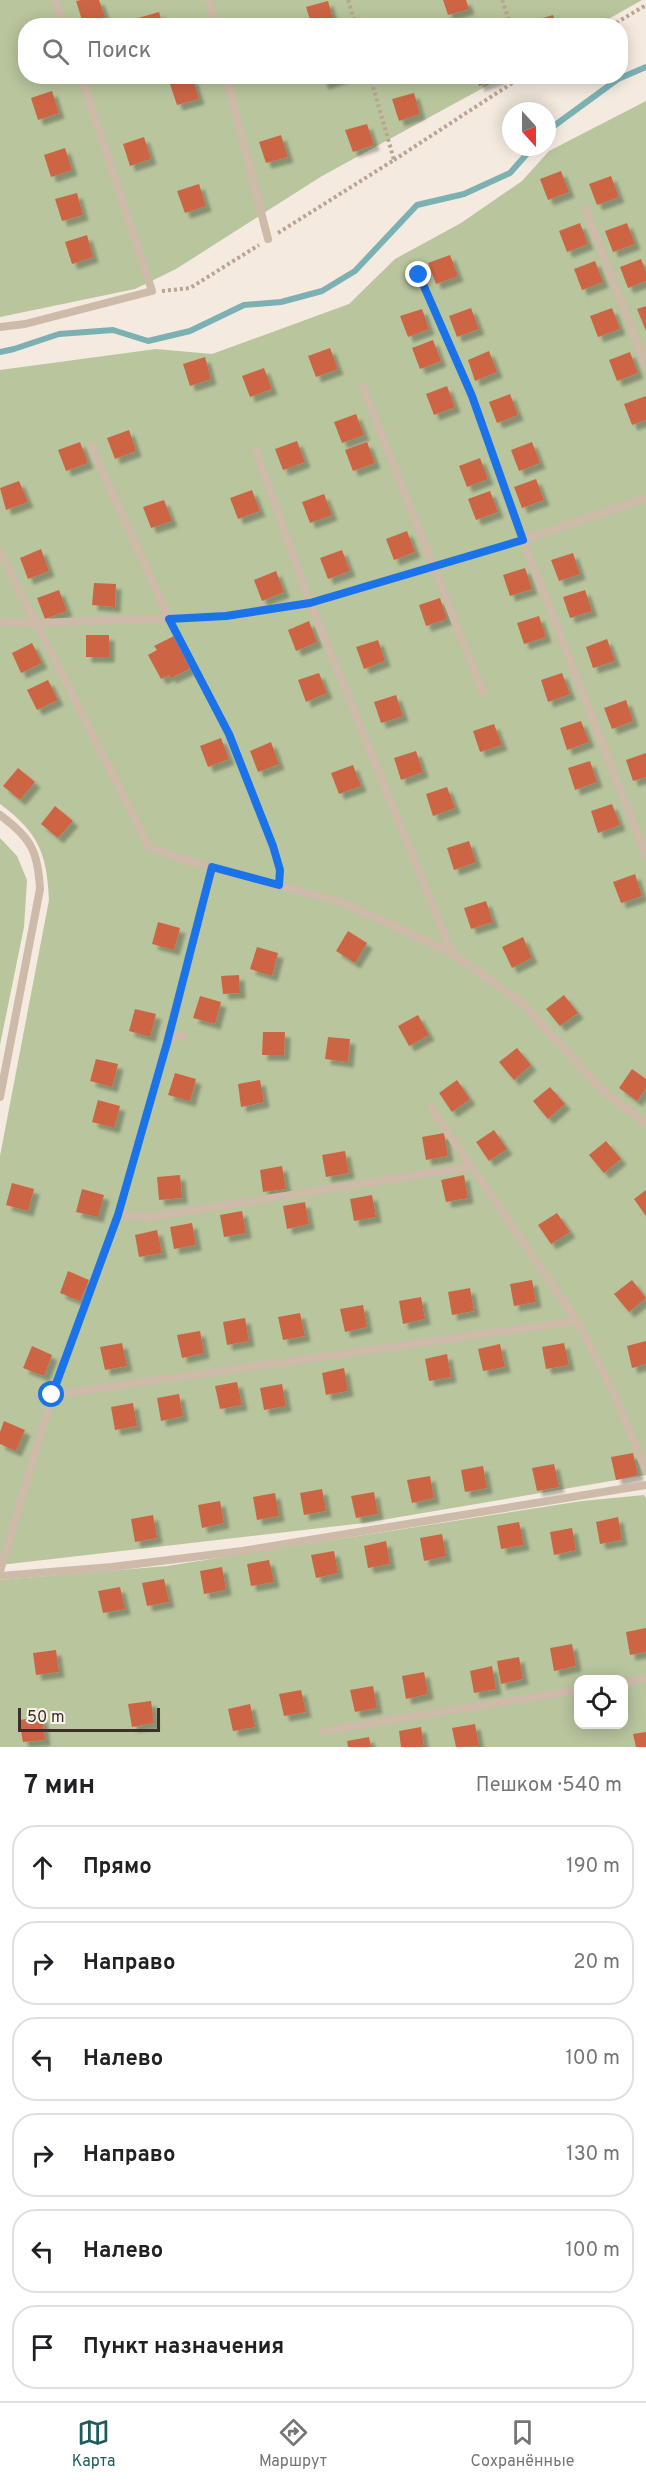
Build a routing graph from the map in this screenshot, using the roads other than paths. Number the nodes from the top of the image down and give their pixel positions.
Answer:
1 (56, 0) edge
2 (209, 0) edge
3 (62, 18) edge
4 (212, 18) edge
5 (84, 84) edge
6 (228, 84) edge
7 (585, 209) dead end
8 (268, 239) road end
9 (419, 275) dead end
10 (0, 327) edge
11 (646, 366) edge
12 (363, 387) dead end
13 (91, 446) dead end
14 (256, 451) dead end
15 (646, 498) edge
16 (523, 540) junction
17 (0, 552) edge
18 (435, 568) junction
19 (310, 603) junction
20 (169, 619) junction
21 (0, 622) edge
22 (36, 623) junction
23 (483, 693) dead end
24 (0, 815) edge
25 (646, 856) edge
26 (212, 867) junction
27 (279, 885) junction
28 (452, 953) junction
29 (184, 1036) dead end
30 (167, 1043) junction
31 (0, 1096) edge
32 (431, 1108) dead end
33 (646, 1124) edge
34 (470, 1167) junction
35 (118, 1215) junction
36 (577, 1322) junction
37 (52, 1395) junction
38 (646, 1470) edge
39 (646, 1485) edge
40 (0, 1571) edge
41 (0, 1576) edge
42 (646, 1679) edge
43 (628, 1681) edge
44 (574, 1691) edge
45 (323, 1731) dead end

1 - 3 lane
2 - 4 lane
5 - 10 lane
6 - 8 lane
7 - 11 lane
9 - 16 lane
12 - 18 lane
13 - 20 lane
14 - 19 lane
15 - 16 lane
16 - 18 lane
16 - 25 lane
17 - 22 lane
18 - 19 lane
18 - 23 lane
19 - 20 lane
19 - 28 lane
20 - 22 lane
20 - 27 lane
21 - 22 lane
22 - 26 lane
24 - 31 lane
26 - 27 lane
26 - 30 lane
27 - 28 lane
28 - 33 lane
29 - 30 lane
30 - 35 lane
32 - 34 lane
34 - 35 lane
34 - 36 lane
35 - 37 lane
36 - 37 lane
36 - 38 lane
37 - 40 lane
39 - 41 lane
42 - 43 lane
44 - 45 lane

